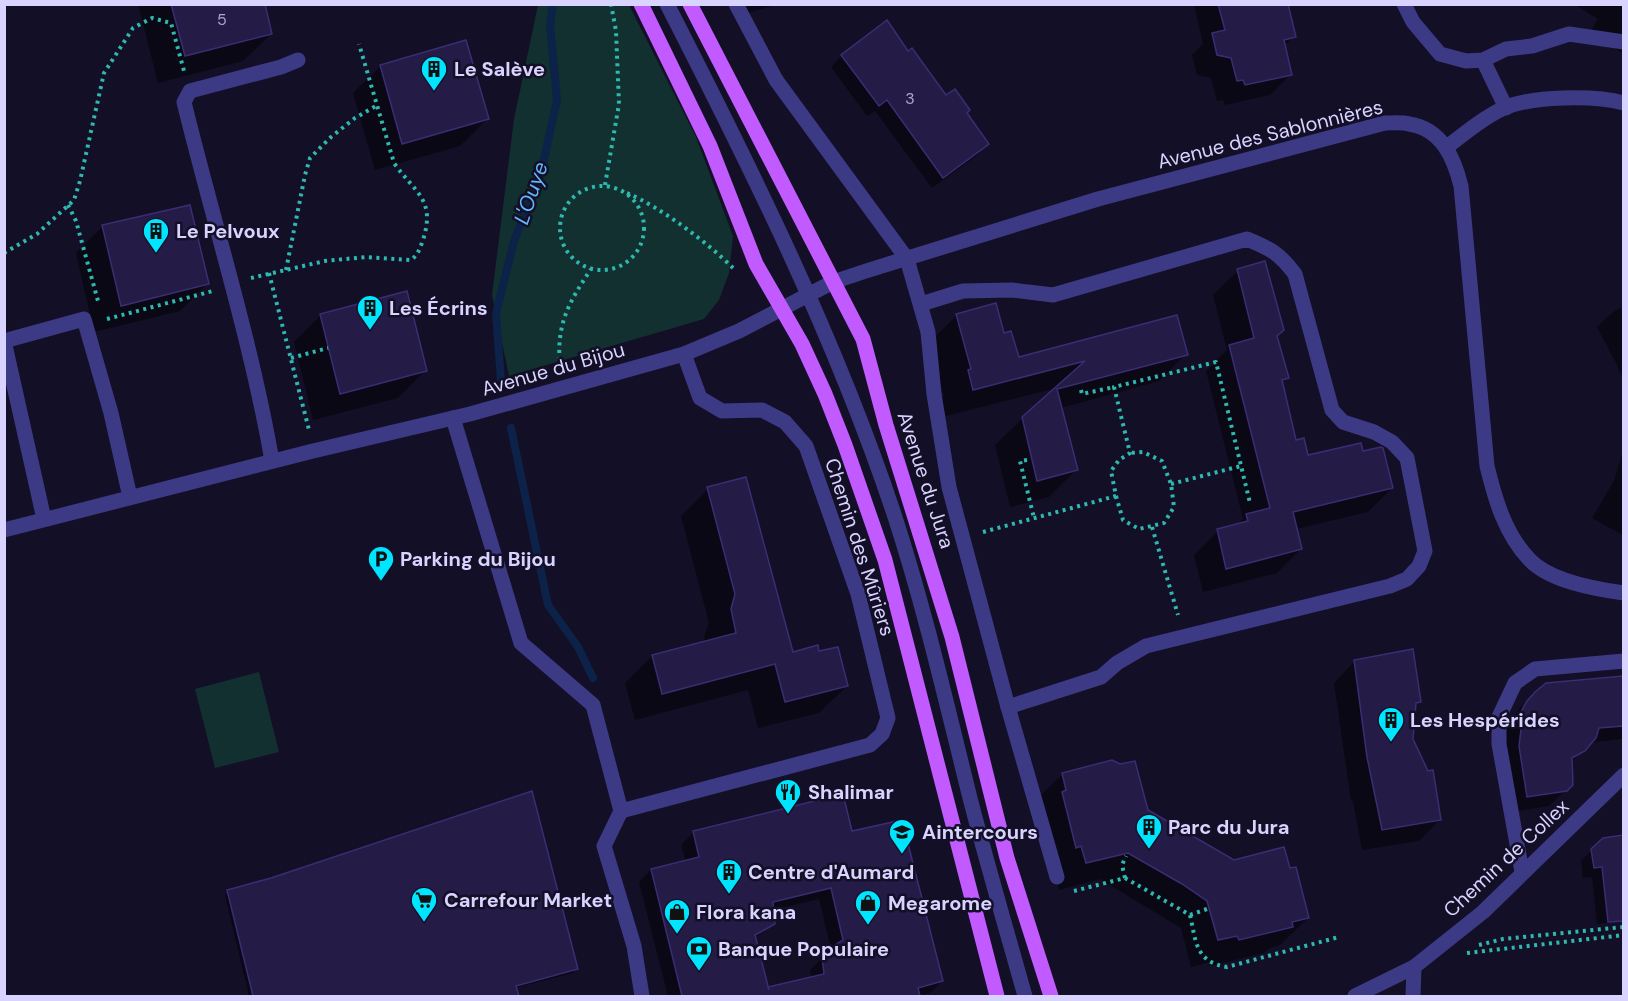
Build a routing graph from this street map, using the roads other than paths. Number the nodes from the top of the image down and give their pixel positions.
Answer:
1 (641, 4) edge
2 (667, 4) edge
3 (690, 4) edge
4 (736, 4) edge
5 (1404, 4) edge
6 (1623, 42) edge
7 (298, 60) dead end
8 (1483, 60) junction
9 (1623, 103) edge
10 (1506, 108) junction
11 (1447, 147) junction
12 (907, 258) junction
13 (833, 282) junction
14 (808, 295) junction
15 (921, 304) junction
16 (782, 309) junction
17 (4, 341) edge
18 (684, 354) junction
19 (453, 418) junction
20 (272, 461) junction
21 (130, 497) junction
22 (44, 519) junction
23 (4, 530) edge
24 (1623, 593) edge
25 (1623, 661) edge
26 (1008, 707) junction
27 (1623, 776) edge
28 (621, 811) junction
29 (1522, 872) junction
30 (1057, 877) road end
31 (1414, 967) junction
32 (642, 996) edge
33 (997, 996) edge
34 (1025, 996) edge
35 (1051, 996) edge
36 (1355, 996) edge
37 (1413, 996) edge

1 - 16 main road
2 - 14 street
3 - 13 main road, Avenue du Jura
4 - 12 street, Avenue du Jura
5 - 8 street
6 - 8 street
7 - 20 street
8 - 10 street
9 - 10 street
10 - 11 street
11 - 12 street, Avenue des Sablonnières
11 - 24 street
12 - 13 street, Avenue des Sablonnières
12 - 15 street, Avenue du Jura
13 - 14 street, Avenue du Bijou
13 - 35 main road, Avenue du Jura
14 - 16 street, Avenue du Bijou
14 - 34 street
15 - 26 street, Avenue du Jura
15 - 26 street
16 - 18 street, Avenue du Bijou
16 - 33 main road
17 - 21 street
17 - 22 street
18 - 19 street, Avenue du Bijou
18 - 28 street, Chemin des Mûriers
19 - 20 street, Avenue du Bijou
19 - 28 street
20 - 21 street, Avenue du Bijou
21 - 22 street, Avenue du Bijou
22 - 23 street, Avenue du Bijou
25 - 29 street
26 - 30 street, Avenue du Jura
27 - 29 street, Chemin de Collex
28 - 32 street
29 - 31 street, Chemin de Collex
31 - 36 street, Chemin de Collex
31 - 37 street

